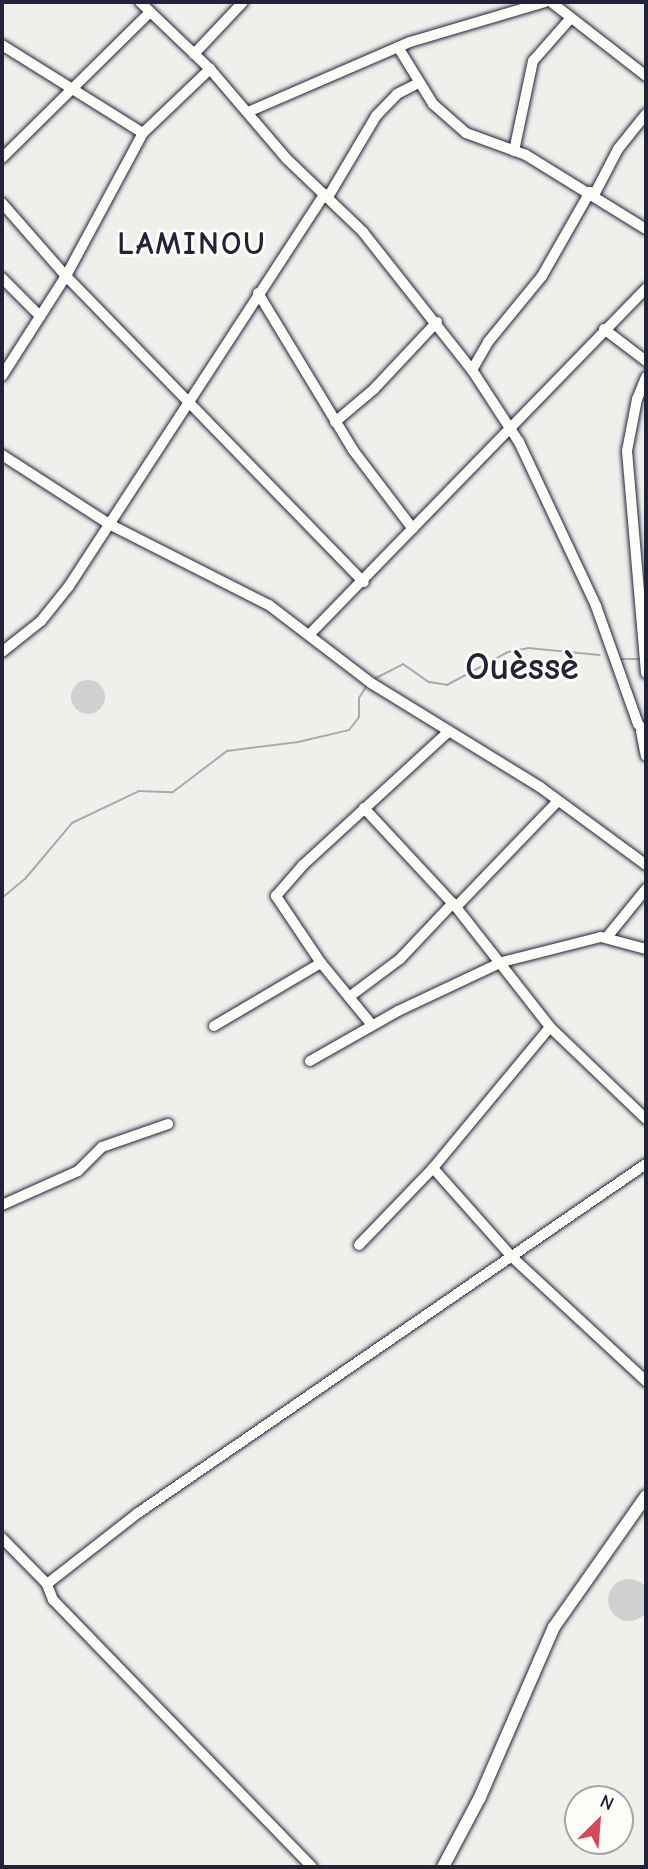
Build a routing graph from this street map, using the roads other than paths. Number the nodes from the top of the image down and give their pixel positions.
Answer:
1 (140, 2) edge
2 (243, 2) edge
3 (545, 2) edge
4 (551, 2) edge
5 (523, 5) edge
6 (150, 12) junction
7 (569, 20) junction
8 (2, 45) edge
9 (398, 47) junction
10 (194, 54) junction
11 (210, 69) junction
12 (646, 76) edge
13 (419, 83) junction
14 (73, 89) junction
15 (248, 112) junction
16 (646, 114) edge
17 (143, 133) junction
18 (514, 151) junction
19 (2, 158) edge
20 (592, 193) junction
21 (326, 196) junction
22 (2, 203) edge
23 (646, 229) edge
24 (66, 276) junction
25 (2, 278) edge
26 (646, 288) edge
27 (258, 293) junction
28 (40, 316) junction
29 (437, 322) junction
30 (604, 329) junction
31 (646, 361) edge
32 (472, 370) junction
33 (2, 376) edge
34 (646, 377) edge
35 (189, 400) junction
36 (335, 422) junction
37 (509, 427) junction
38 (2, 456) edge
39 (109, 524) junction
40 (413, 529) junction
41 (364, 582) junction
42 (310, 634) junction
43 (2, 652) edge
44 (646, 673) edge
45 (448, 732) junction
46 (644, 732) edge
47 (646, 754) edge
48 (558, 801) junction
49 (364, 808) junction
50 (646, 865) edge
51 (646, 889) edge
52 (454, 905) junction
53 (607, 937) junction
54 (646, 950) edge
55 (502, 962) junction
56 (321, 963) junction
57 (349, 997) junction
58 (372, 1025) junction
59 (214, 1026) dead end
60 (550, 1027) junction
61 (310, 1061) dead end
62 (646, 1119) edge
63 (168, 1124) dead end
64 (646, 1164) edge
65 (433, 1168) junction
66 (2, 1205) edge
67 (359, 1245) dead end
68 (512, 1257) junction
69 (646, 1381) edge
70 (646, 1496) edge
71 (2, 1538) edge
72 (47, 1584) junction
73 (312, 1867) edge
74 (443, 1867) edge

1 - 6 street
2 - 10 street
3 - 5 street
4 - 7 street
5 - 9 street
6 - 10 street
6 - 14 street
7 - 12 street
7 - 18 street
8 - 14 street
9 - 13 street
9 - 15 street
10 - 11 street
11 - 15 street
11 - 17 street
13 - 18 street
13 - 21 street
14 - 17 street
14 - 19 street
15 - 21 street
16 - 20 street
17 - 24 street
18 - 20 street
20 - 23 street
20 - 32 street
21 - 27 street
21 - 29 street
22 - 24 street
24 - 28 street
24 - 35 street
25 - 28 street
26 - 30 street
27 - 35 street
27 - 36 street
28 - 33 street
29 - 32 street
29 - 36 street
30 - 31 street
30 - 37 street
32 - 37 street
34 - 44 street
35 - 39 street
35 - 41 street
36 - 40 street
37 - 40 street
37 - 46 street
38 - 39 street
39 - 42 street
39 - 43 street
40 - 41 street
41 - 42 street
42 - 45 street
45 - 48 street
45 - 49 street
46 - 47 street
48 - 50 street
48 - 52 street
49 - 52 street
49 - 56 street
51 - 53 street
52 - 55 street
52 - 57 street
53 - 54 street
53 - 55 street
55 - 58 street
55 - 60 street
56 - 57 street
56 - 59 street
57 - 58 street
58 - 61 street
60 - 62 street
60 - 65 street
63 - 66 street
64 - 68 street
65 - 67 street
65 - 68 street
68 - 69 street
68 - 72 street
70 - 74 main road
71 - 72 street
72 - 73 street

